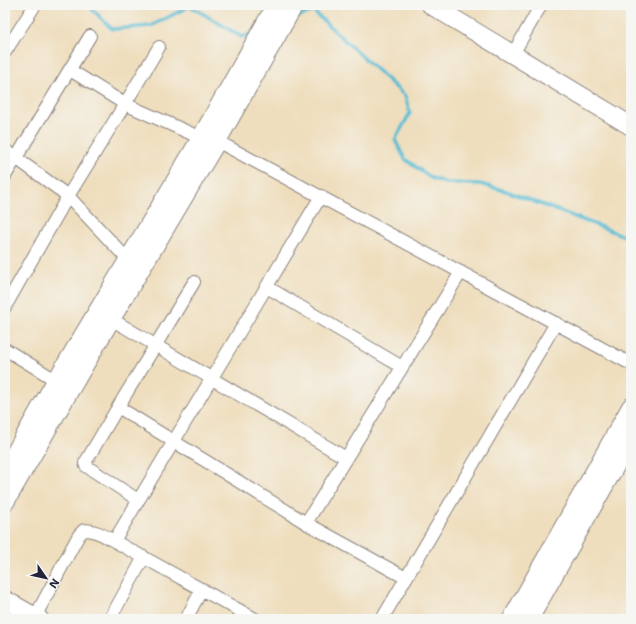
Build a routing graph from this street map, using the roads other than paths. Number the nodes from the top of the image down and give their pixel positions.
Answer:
1 (35, 5) edge
2 (294, 5) edge
3 (431, 5) edge
4 (541, 5) edge
5 (272, 11) edge
6 (90, 36) dead end
7 (159, 47) dead end
8 (5, 52) edge
9 (512, 54) junction
10 (70, 70) junction
11 (125, 104) junction
12 (631, 126) edge
13 (209, 139) junction
14 (5, 150) edge
15 (16, 158) junction
16 (5, 176) edge
17 (68, 196) junction
18 (321, 196) junction
19 (133, 266) junction
20 (461, 272) junction
21 (194, 282) dead end
22 (267, 287) junction
23 (5, 307) edge
24 (105, 315) junction
25 (556, 323) junction
26 (156, 345) junction
27 (5, 349) edge
28 (631, 364) edge
29 (402, 367) junction
30 (212, 378) junction
31 (63, 385) junction
32 (118, 407) junction
33 (631, 407) edge
34 (631, 438) edge
35 (174, 442) junction
36 (346, 458) junction
37 (5, 471) edge
38 (138, 500) junction
39 (5, 502) edge
40 (306, 522) junction
41 (114, 541) junction
42 (144, 558) junction
43 (406, 578) junction
44 (202, 589) junction
45 (5, 600) edge
46 (37, 618) edge
47 (110, 619) edge
48 (186, 619) edge
49 (255, 619) edge
50 (382, 619) edge
51 (512, 619) edge
52 (529, 619) edge

1 - 8 street
2 - 13 street
3 - 9 street
4 - 9 street
5 - 13 street
6 - 10 street
7 - 11 street
9 - 12 street
10 - 11 street
10 - 15 street
11 - 13 street
11 - 17 street
13 - 18 street
13 - 19 street
14 - 15 street
15 - 16 street
15 - 17 street
17 - 19 street
17 - 23 street
18 - 20 street
18 - 22 street
19 - 24 street
20 - 25 street
20 - 29 street
21 - 26 street
22 - 29 street
22 - 30 street
24 - 26 street
24 - 31 street
25 - 28 street
25 - 43 street
26 - 30 street
26 - 32 street
27 - 31 street
29 - 36 street
30 - 35 street
30 - 36 street
31 - 37 street
31 - 39 street
32 - 35 street
32 - 38 street
33 - 51 street
34 - 52 street
35 - 38 street
35 - 40 street
36 - 40 street
38 - 41 street
40 - 43 street
41 - 42 street
41 - 46 street
42 - 44 street
42 - 47 street
43 - 50 street
44 - 48 street
44 - 49 street
45 - 46 street

